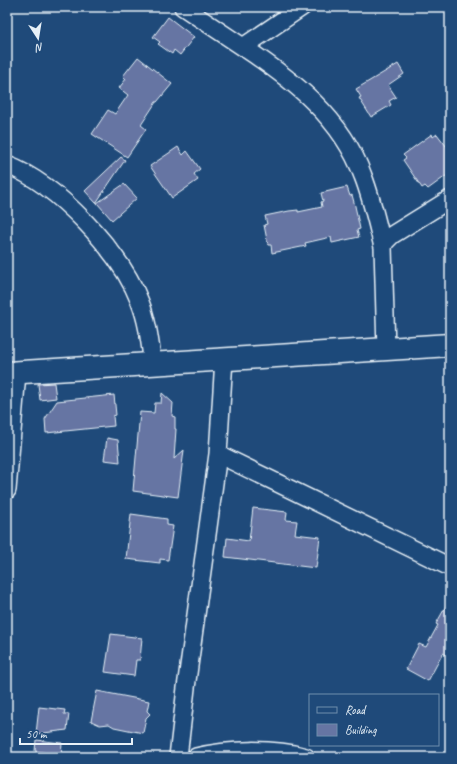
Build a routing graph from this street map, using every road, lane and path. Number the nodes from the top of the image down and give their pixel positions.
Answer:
1 (183, 7) edge
2 (302, 7) edge
3 (243, 47) junction
4 (7, 165) edge
5 (450, 199) edge
6 (383, 247) junction
7 (450, 345) edge
8 (386, 349) junction
9 (224, 359) junction
10 (153, 365) junction
11 (12, 373) edge
12 (218, 454) junction
13 (7, 490) edge
14 (450, 567) edge
15 (178, 757) edge
16 (196, 757) edge
17 (306, 757) edge

1 - 3 street
2 - 3 street
3 - 6 street
4 - 10 street
5 - 6 street
6 - 8 street
7 - 8 street
8 - 9 street
9 - 10 street
9 - 12 street
10 - 11 street
11 - 13 street
12 - 14 street
12 - 15 street
16 - 17 street

